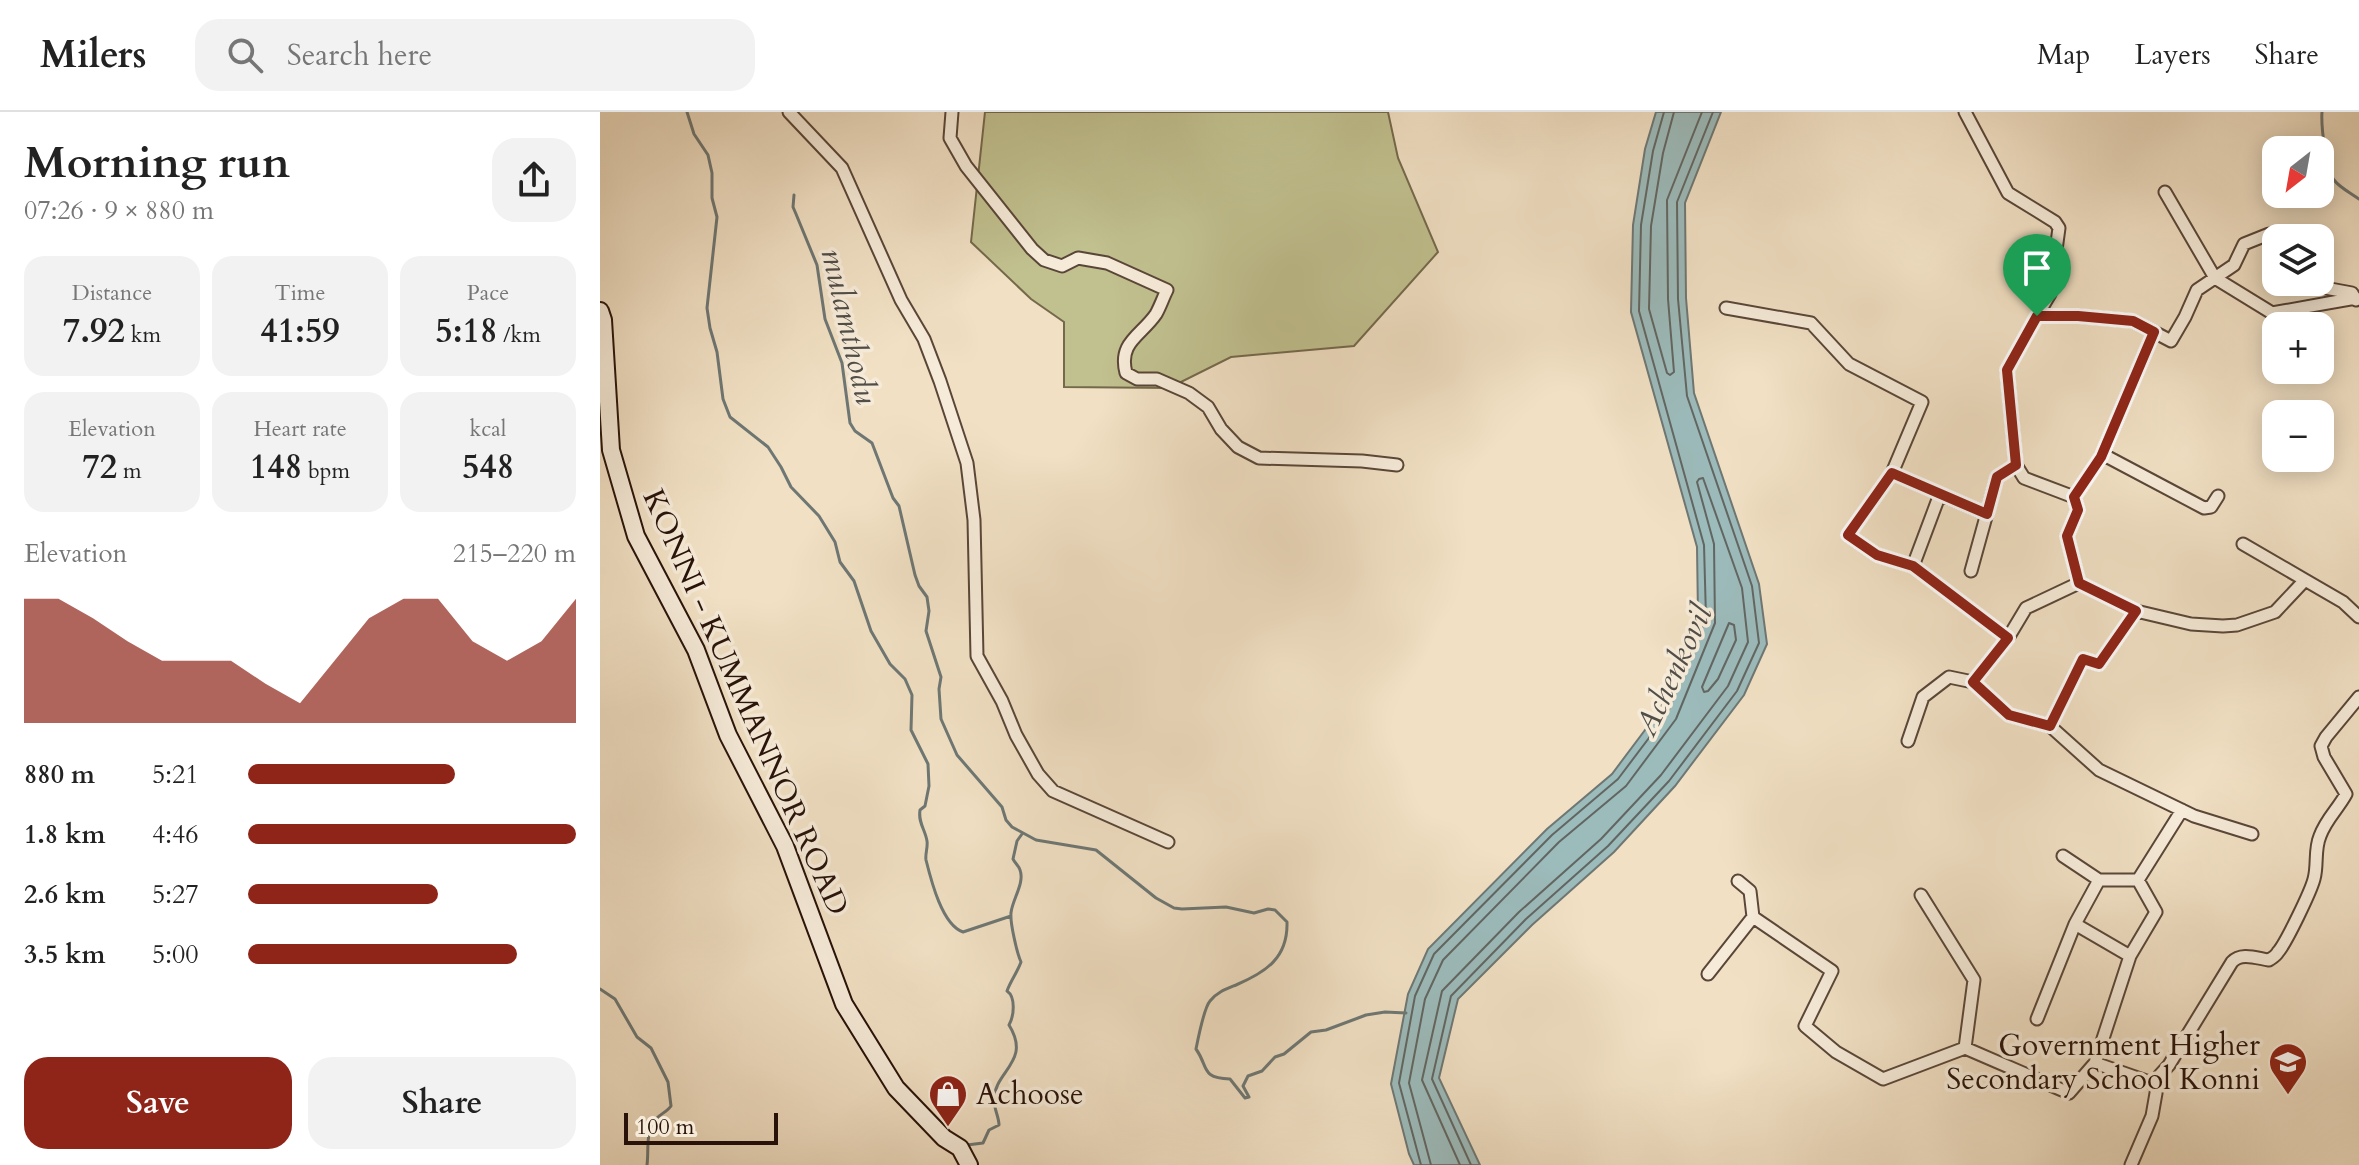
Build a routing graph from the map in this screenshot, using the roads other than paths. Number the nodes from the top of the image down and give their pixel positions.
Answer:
1 (789, 112) edge
2 (952, 112) edge
3 (1965, 112) edge
4 (2165, 192) dead end
5 (2262, 237) edge
6 (2215, 278) junction
7 (2334, 290) edge
8 (2357, 301) edge
9 (1726, 308) dead end
10 (600, 311) edge
11 (2037, 316) junction
12 (2154, 332) junction
13 (2102, 454) junction
14 (1397, 465) dead end
15 (2016, 465) junction
16 (1892, 473) junction
17 (1940, 494) junction
18 (2218, 496) dead end
19 (2074, 497) junction
20 (1987, 514) junction
21 (2243, 544) dead end
22 (1913, 566) junction
23 (1971, 571) dead end
24 (2305, 580) junction
25 (2079, 583) junction
26 (2136, 611) junction
27 (2359, 617) edge
28 (2008, 638) junction
29 (1973, 682) junction
30 (2359, 697) edge
31 (2050, 726) junction
32 (1908, 741) dead end
33 (2182, 810) junction
34 (2252, 834) dead end
35 (1168, 842) dead end
36 (2063, 856) dead end
37 (2099, 880) junction
38 (2138, 880) junction
39 (1738, 881) dead end
40 (1921, 895) dead end
41 (1753, 917) junction
42 (2075, 924) junction
43 (2130, 956) junction
44 (1708, 974) dead end
45 (2037, 1019) dead end
46 (1965, 1048) junction
47 (2095, 1063) junction
48 (2158, 1085) junction
49 (969, 1165) edge
50 (2131, 1165) edge

1 - 35 street
2 - 14 street
3 - 11 street
4 - 6 street
5 - 6 street
6 - 8 street
6 - 12 street
7 - 8 street
9 - 16 street
10 - 49 main road, KONNI - KUMMANNOR ROAD
11 - 12 street
11 - 15 street
12 - 13 street
13 - 18 street
13 - 19 street
15 - 19 street
15 - 20 street
16 - 17 street
16 - 22 street
17 - 20 street
17 - 22 street
19 - 25 street
20 - 23 street
21 - 24 street
22 - 28 street
24 - 26 street
24 - 27 street
25 - 26 street
25 - 28 street
26 - 31 street
28 - 29 street
29 - 31 street
29 - 32 street
30 - 48 street
31 - 33 street
33 - 34 street
33 - 38 street
36 - 37 street
37 - 38 street
37 - 42 street
38 - 43 street
39 - 41 street
40 - 46 street
41 - 44 street
41 - 46 street
42 - 43 street
42 - 45 street
43 - 47 street
46 - 47 street
47 - 48 street
48 - 50 street

